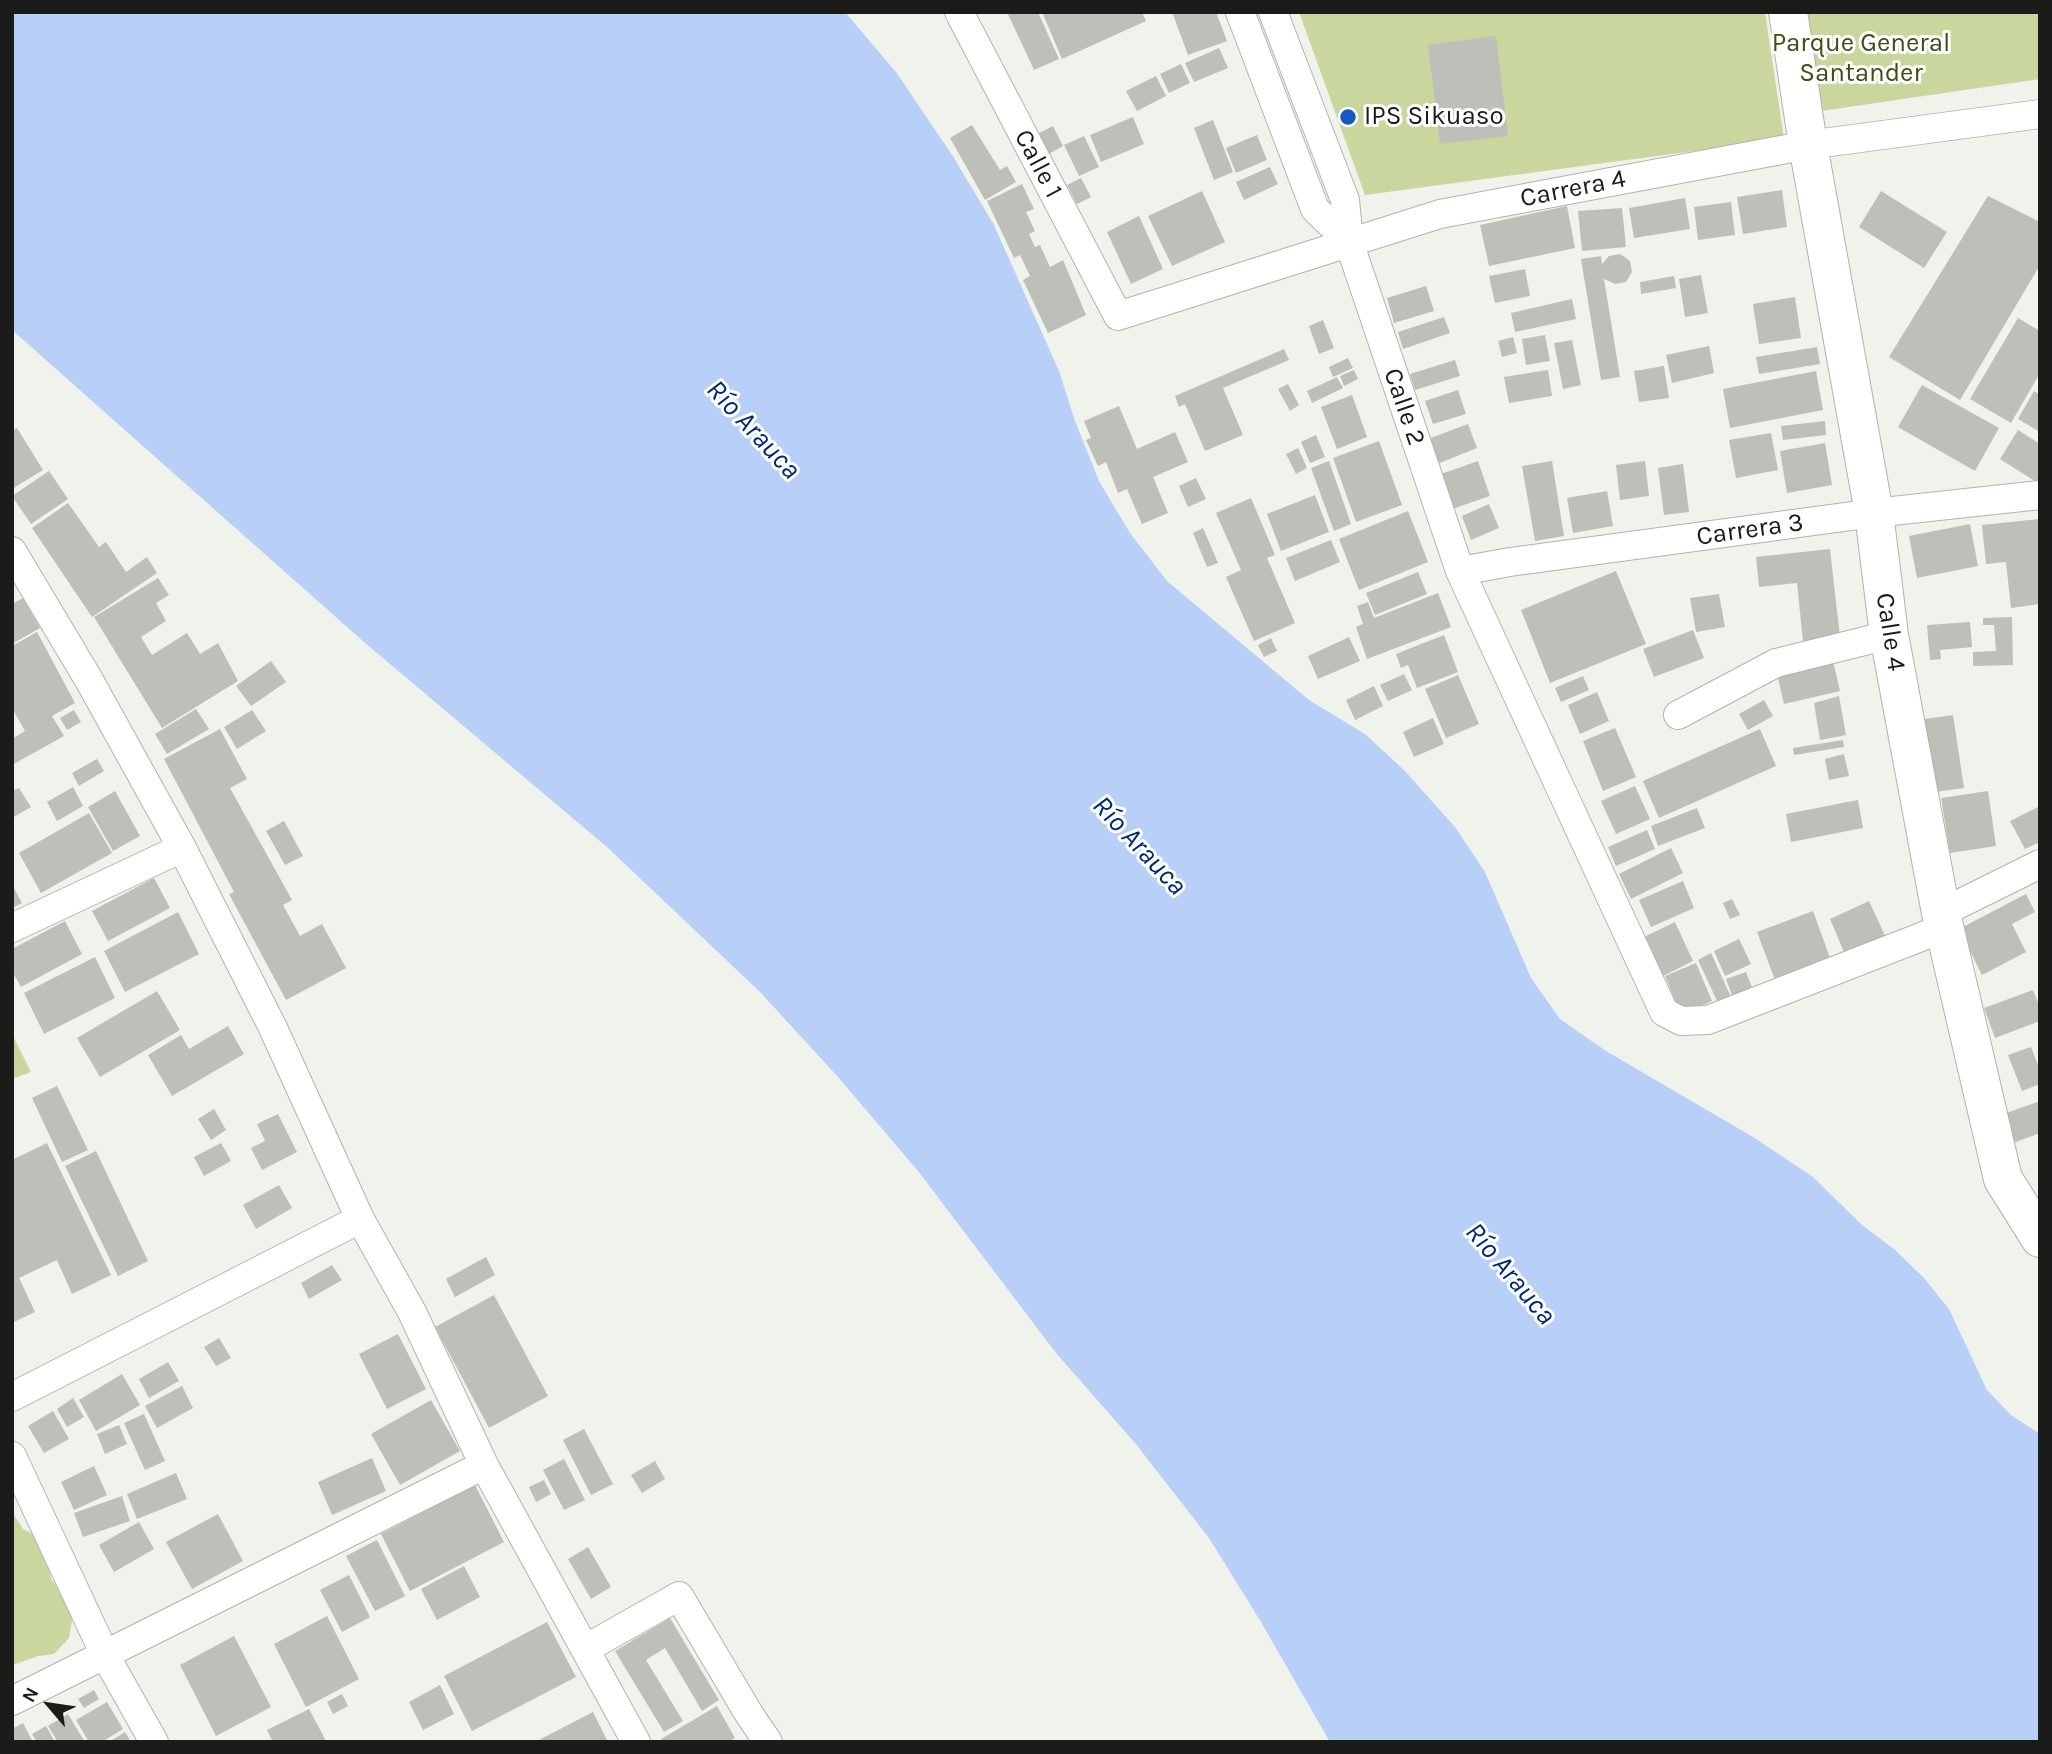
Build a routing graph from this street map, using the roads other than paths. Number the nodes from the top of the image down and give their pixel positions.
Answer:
1 (959, 12) edge
2 (1240, 12) edge
3 (1273, 12) edge
4 (1788, 12) edge
5 (2040, 114) edge
6 (1808, 145) junction
7 (1349, 242) junction
8 (1118, 316) joint
9 (2040, 495) edge
10 (1874, 513) junction
11 (12, 551) edge
12 (1460, 571) junction
13 (1889, 635) junction
14 (1678, 715) dead end
15 (182, 848) junction
16 (2040, 864) edge
17 (1943, 920) junction
18 (12, 928) edge
19 (360, 1219) junction
20 (2040, 1238) edge
21 (12, 1397) edge
22 (12, 1455) edge
23 (484, 1465) junction
24 (585, 1649) junction
25 (105, 1655) junction
26 (12, 1702) edge
27 (155, 1742) edge
28 (636, 1742) edge
29 (768, 1742) edge

1 - 8 street, Calle 1
2 - 7 street, Calle 2
3 - 7 street, Calle 2
4 - 6 street, Calle 4
5 - 6 street, Carrera 4
6 - 7 street, Carrera 4
6 - 10 street, Calle 4
7 - 8 street, Carrera 4
7 - 12 street, Calle 2
9 - 10 street, Carrera 3
10 - 12 street, Carrera 3
10 - 13 street, Calle 4
11 - 15 street
12 - 17 street, Calle 2
13 - 14 street
13 - 17 street, Calle 4
15 - 18 street
15 - 19 street
16 - 17 street, Calle 2
17 - 20 street, Calle 4
19 - 21 street
19 - 23 street
22 - 25 street
23 - 24 street
23 - 25 street
24 - 28 street
24 - 29 street
25 - 26 street
25 - 27 street

